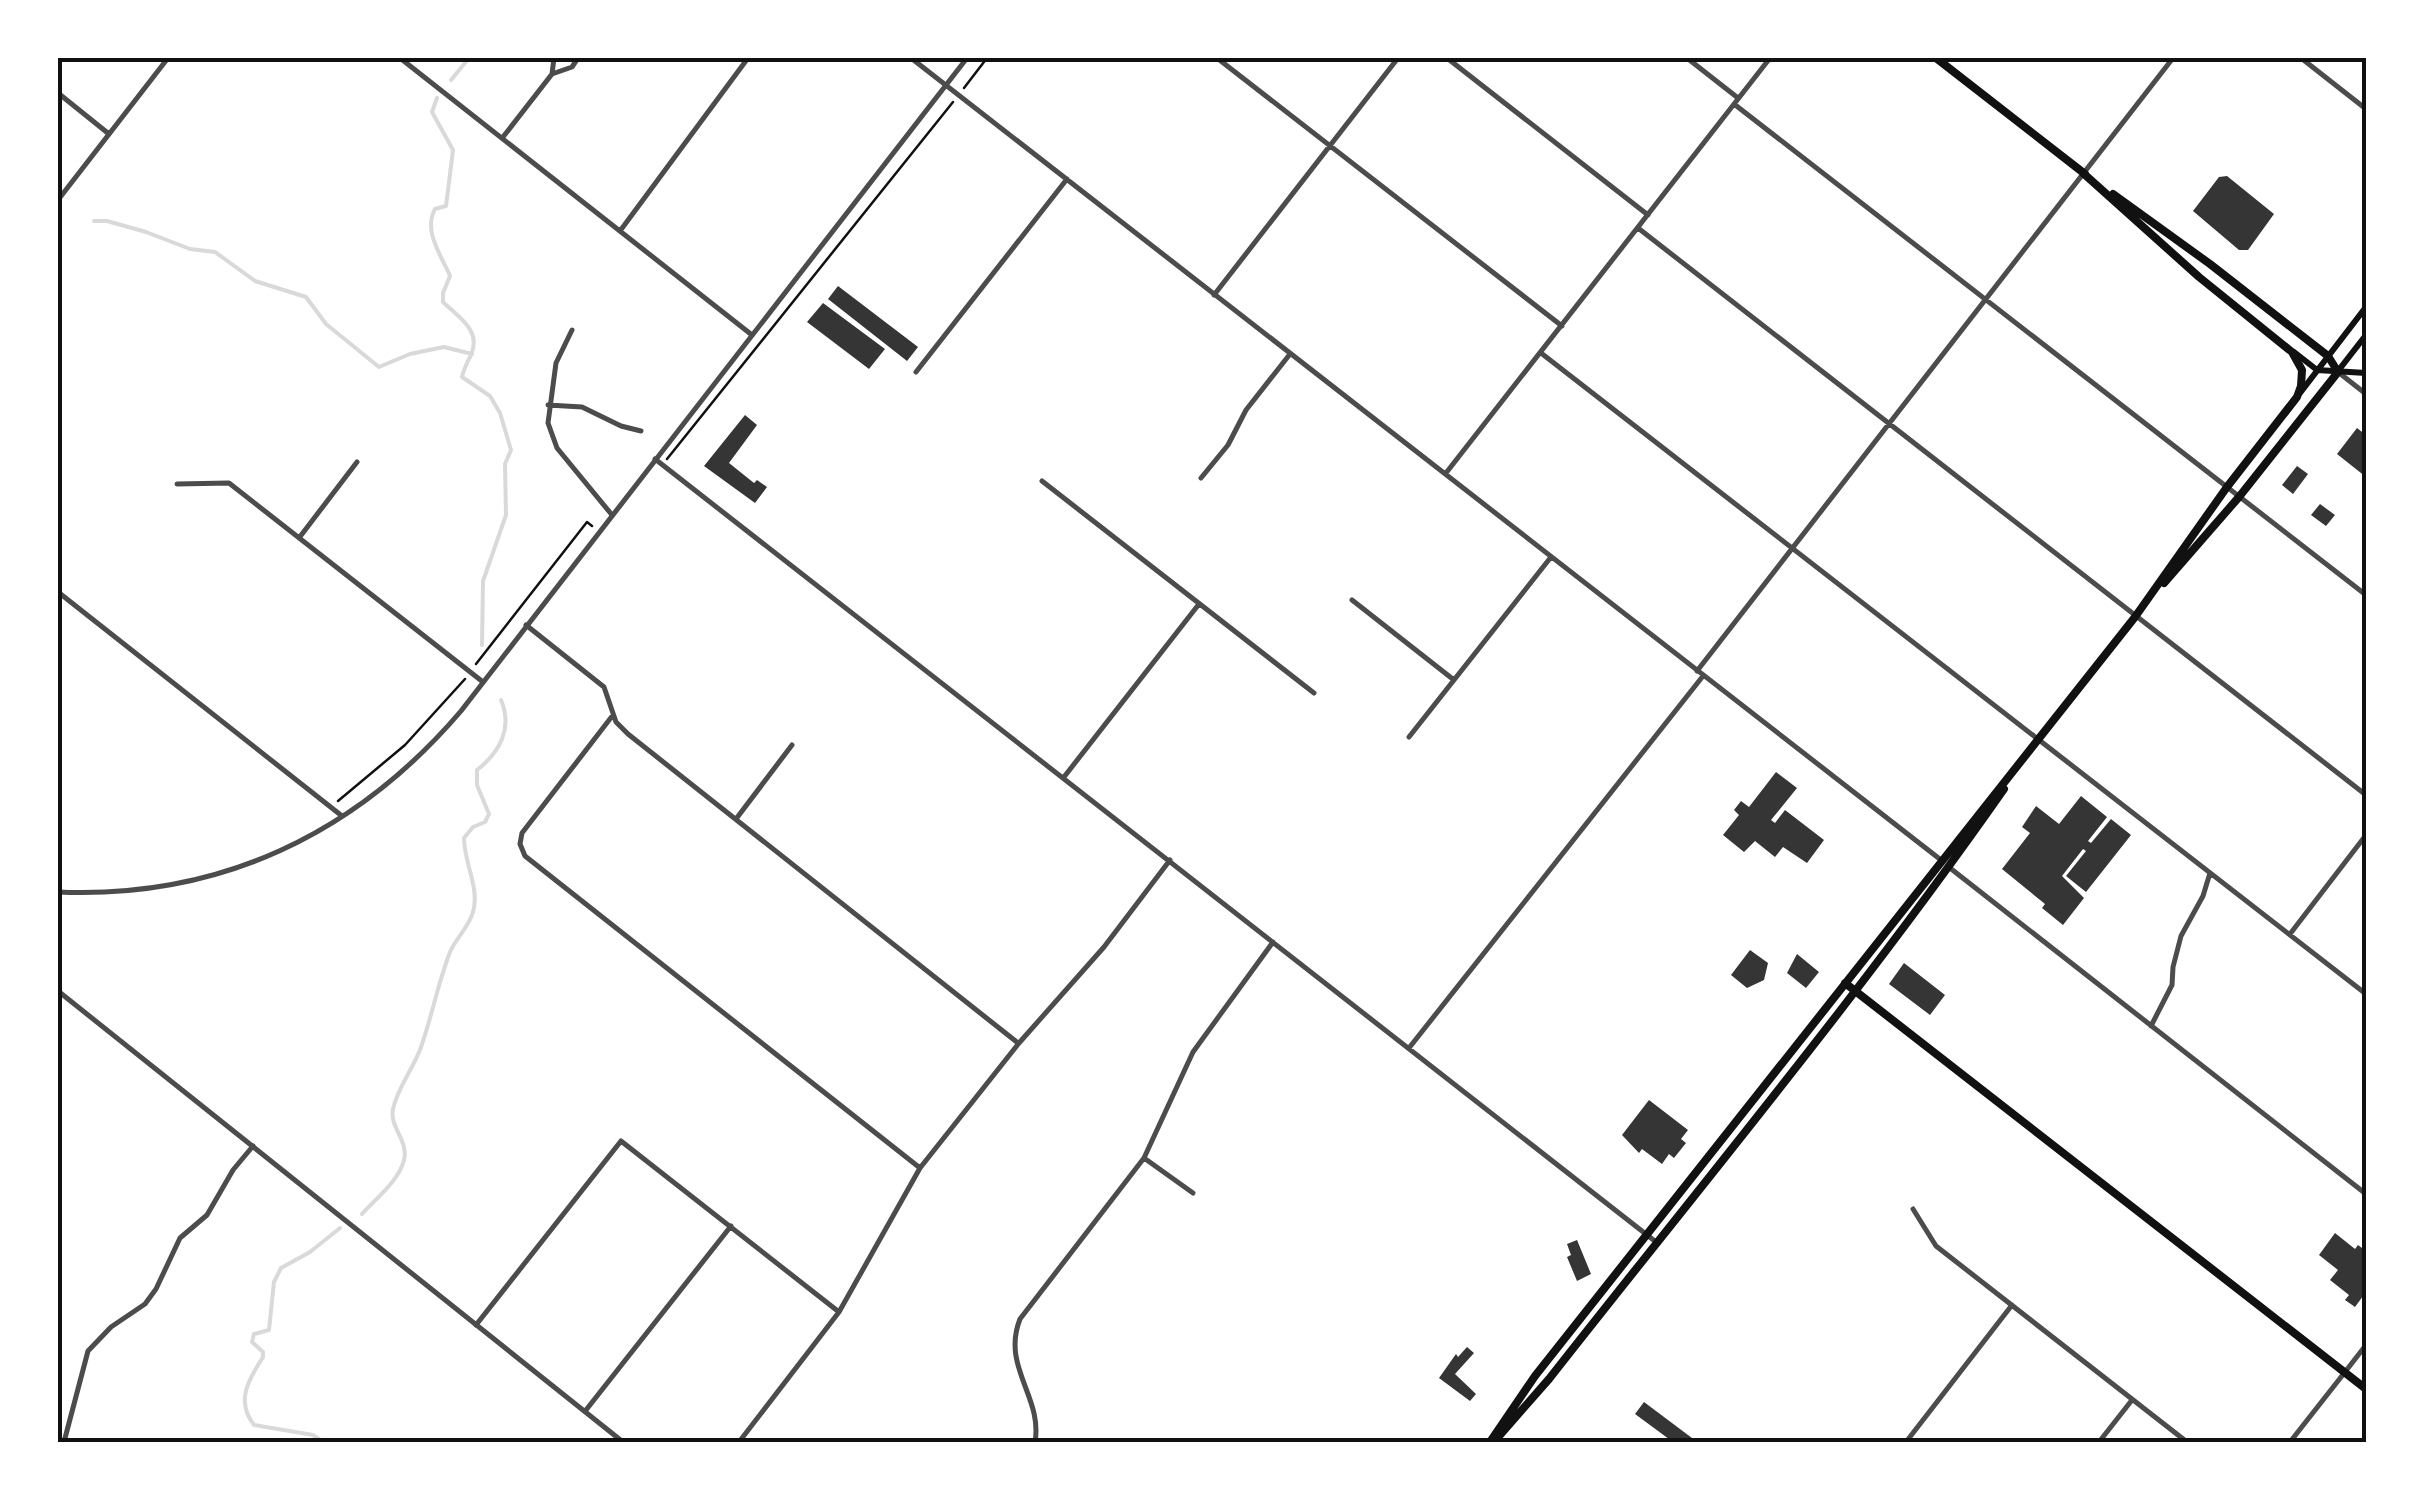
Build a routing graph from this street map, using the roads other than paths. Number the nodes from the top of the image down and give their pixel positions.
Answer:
1 (168, 58) edge
2 (400, 58) edge
3 (554, 58) edge
4 (578, 58) edge
5 (748, 58) edge
6 (911, 58) edge
7 (968, 58) edge
8 (1217, 58) edge
9 (1398, 58) edge
10 (1447, 58) edge
11 (1686, 58) edge
12 (1770, 58) edge
13 (1936, 58) edge
14 (2174, 58) edge
15 (2300, 58) edge
16 (552, 74) junction
17 (946, 86) junction
18 (58, 93) edge
19 (1736, 101) junction
20 (2366, 109) edge
21 (109, 134) junction
22 (502, 138) junction
23 (1330, 146) junction
24 (2083, 173) junction
25 (1066, 179) junction
26 (58, 200) edge
27 (1648, 214) junction
28 (1638, 228) junction
29 (620, 231) junction
30 (1214, 295) junction
31 (1984, 299) junction
32 (2366, 307) edge
33 (1562, 326) junction
34 (572, 330) dead end
35 (2366, 334) edge
36 (752, 335) junction
37 (2280, 341) junction
38 (1541, 353) junction
39 (1290, 354) junction
40 (2328, 356) junction
41 (2317, 370) junction
42 (916, 372) dead end
43 (2338, 372) junction
44 (2366, 373) edge
45 (2366, 394) edge
46 (2297, 396) junction
47 (548, 404) junction
48 (1888, 424) junction
49 (640, 430) dead end
50 (655, 459) junction
51 (357, 462) dead end
52 (1446, 474) junction
53 (1200, 478) dead end
54 (1042, 481) dead end
55 (177, 484) dead end
56 (2227, 487) junction
57 (2239, 496) junction
58 (612, 515) junction
59 (300, 538) junction
60 (1792, 548) junction
61 (1551, 557) junction
62 (58, 592) edge
63 (2366, 596) edge
64 (1352, 600) dead end
65 (1199, 604) junction
66 (2135, 617) junction
67 (526, 625) junction
68 (1700, 673) junction
69 (1454, 680) junction
70 (483, 682) junction
71 (1314, 693) dead end
72 (613, 715) junction
73 (1409, 737) dead end
74 (2038, 740) junction
75 (792, 746) dead end
76 (1064, 777) junction
77 (2366, 795) edge
78 (344, 818) junction
79 (736, 819) junction
80 (2366, 836) edge
81 (1170, 860) junction
82 (1940, 860) junction
83 (1950, 868) junction
84 (2210, 873) junction
85 (58, 892) edge
86 (2290, 934) junction
87 (1273, 942) junction
88 (1845, 983) junction
89 (1854, 990) junction
90 (58, 991) edge
91 (2366, 994) edge
92 (2151, 1026) junction
93 (1018, 1043) junction
94 (1409, 1048) junction
95 (253, 1146) junction
96 (1144, 1158) junction
97 (920, 1168) junction
98 (1193, 1193) dead end
99 (2366, 1194) edge
100 (1913, 1210) dead end
101 (731, 1226) junction
102 (1647, 1235) junction
103 (1656, 1242) junction
104 (2012, 1306) junction
105 (839, 1312) junction
106 (476, 1325) junction
107 (2366, 1344) edge
108 (2345, 1372) junction
109 (2366, 1390) edge
110 (2132, 1400) junction
111 (586, 1410) junction
112 (64, 1442) edge
113 (623, 1442) edge
114 (739, 1442) edge
115 (1035, 1442) edge
116 (1491, 1442) edge
117 (1906, 1442) edge
118 (2099, 1442) edge
119 (2187, 1442) edge
120 (2290, 1442) edge

1 - 21 street
2 - 22 street
3 - 16 street
4 - 16 street
5 - 29 street
6 - 17 street
7 - 17 street
8 - 23 street
9 - 23 street
10 - 27 street
11 - 19 street
12 - 19 street
13 - 24 main road
14 - 24 street
15 - 20 street
16 - 22 street
17 - 25 street
17 - 36 street
18 - 21 street
19 - 27 street
19 - 31 street
21 - 26 street
22 - 29 street
23 - 30 street
23 - 33 street
24 - 31 street
24 - 37 main road
24 - 40 main road
25 - 30 street
25 - 42 street
27 - 28 street
28 - 33 street
28 - 48 street
29 - 36 street
30 - 39 street
31 - 48 street
31 - 56 street
32 - 40 main road
33 - 38 street
34 - 47 street
35 - 43 main road
36 - 50 street
37 - 41 main road
37 - 46 main road
38 - 52 street
38 - 60 street
39 - 52 street
39 - 53 street
40 - 41 main road
40 - 43 main road
41 - 43 main road
41 - 46 main road
43 - 44 main road
43 - 45 street
43 - 57 main road
46 - 56 main road
47 - 49 street
47 - 58 street
48 - 60 street
48 - 66 street
50 - 58 street
50 - 76 street
51 - 59 street
52 - 61 street
54 - 65 street
55 - 59 street
56 - 57 street
56 - 66 main road
57 - 63 street
57 - 66 main road
58 - 67 street
59 - 70 street
60 - 68 street
60 - 74 street
61 - 68 street
61 - 69 street
62 - 78 street
64 - 69 street
65 - 71 street
65 - 76 street
66 - 74 main road
66 - 77 street
67 - 70 street
67 - 72 street
68 - 82 street
68 - 94 street
69 - 73 street
70 - 78 street
72 - 79 street
72 - 97 street
74 - 82 main road
74 - 83 main road
74 - 84 street
75 - 79 street
76 - 81 street
78 - 85 street
79 - 93 street
80 - 86 street
81 - 87 street
81 - 93 street
82 - 88 main road
83 - 89 main road
83 - 92 street
84 - 86 street
84 - 92 street
86 - 91 street
87 - 94 street
87 - 96 street
88 - 89 main road
88 - 102 main road
89 - 103 main road
89 - 108 main road
90 - 95 street
92 - 99 street
93 - 97 street
94 - 102 street
95 - 106 street
95 - 112 street
96 - 98 street
96 - 115 street
97 - 105 street
100 - 104 street
101 - 105 street
101 - 106 street
101 - 111 street
102 - 103 street
102 - 116 main road
103 - 116 main road
104 - 110 street
104 - 117 street
105 - 114 street
106 - 111 street
107 - 108 street
108 - 109 main road
108 - 120 street
110 - 118 street
110 - 119 street
111 - 113 street

